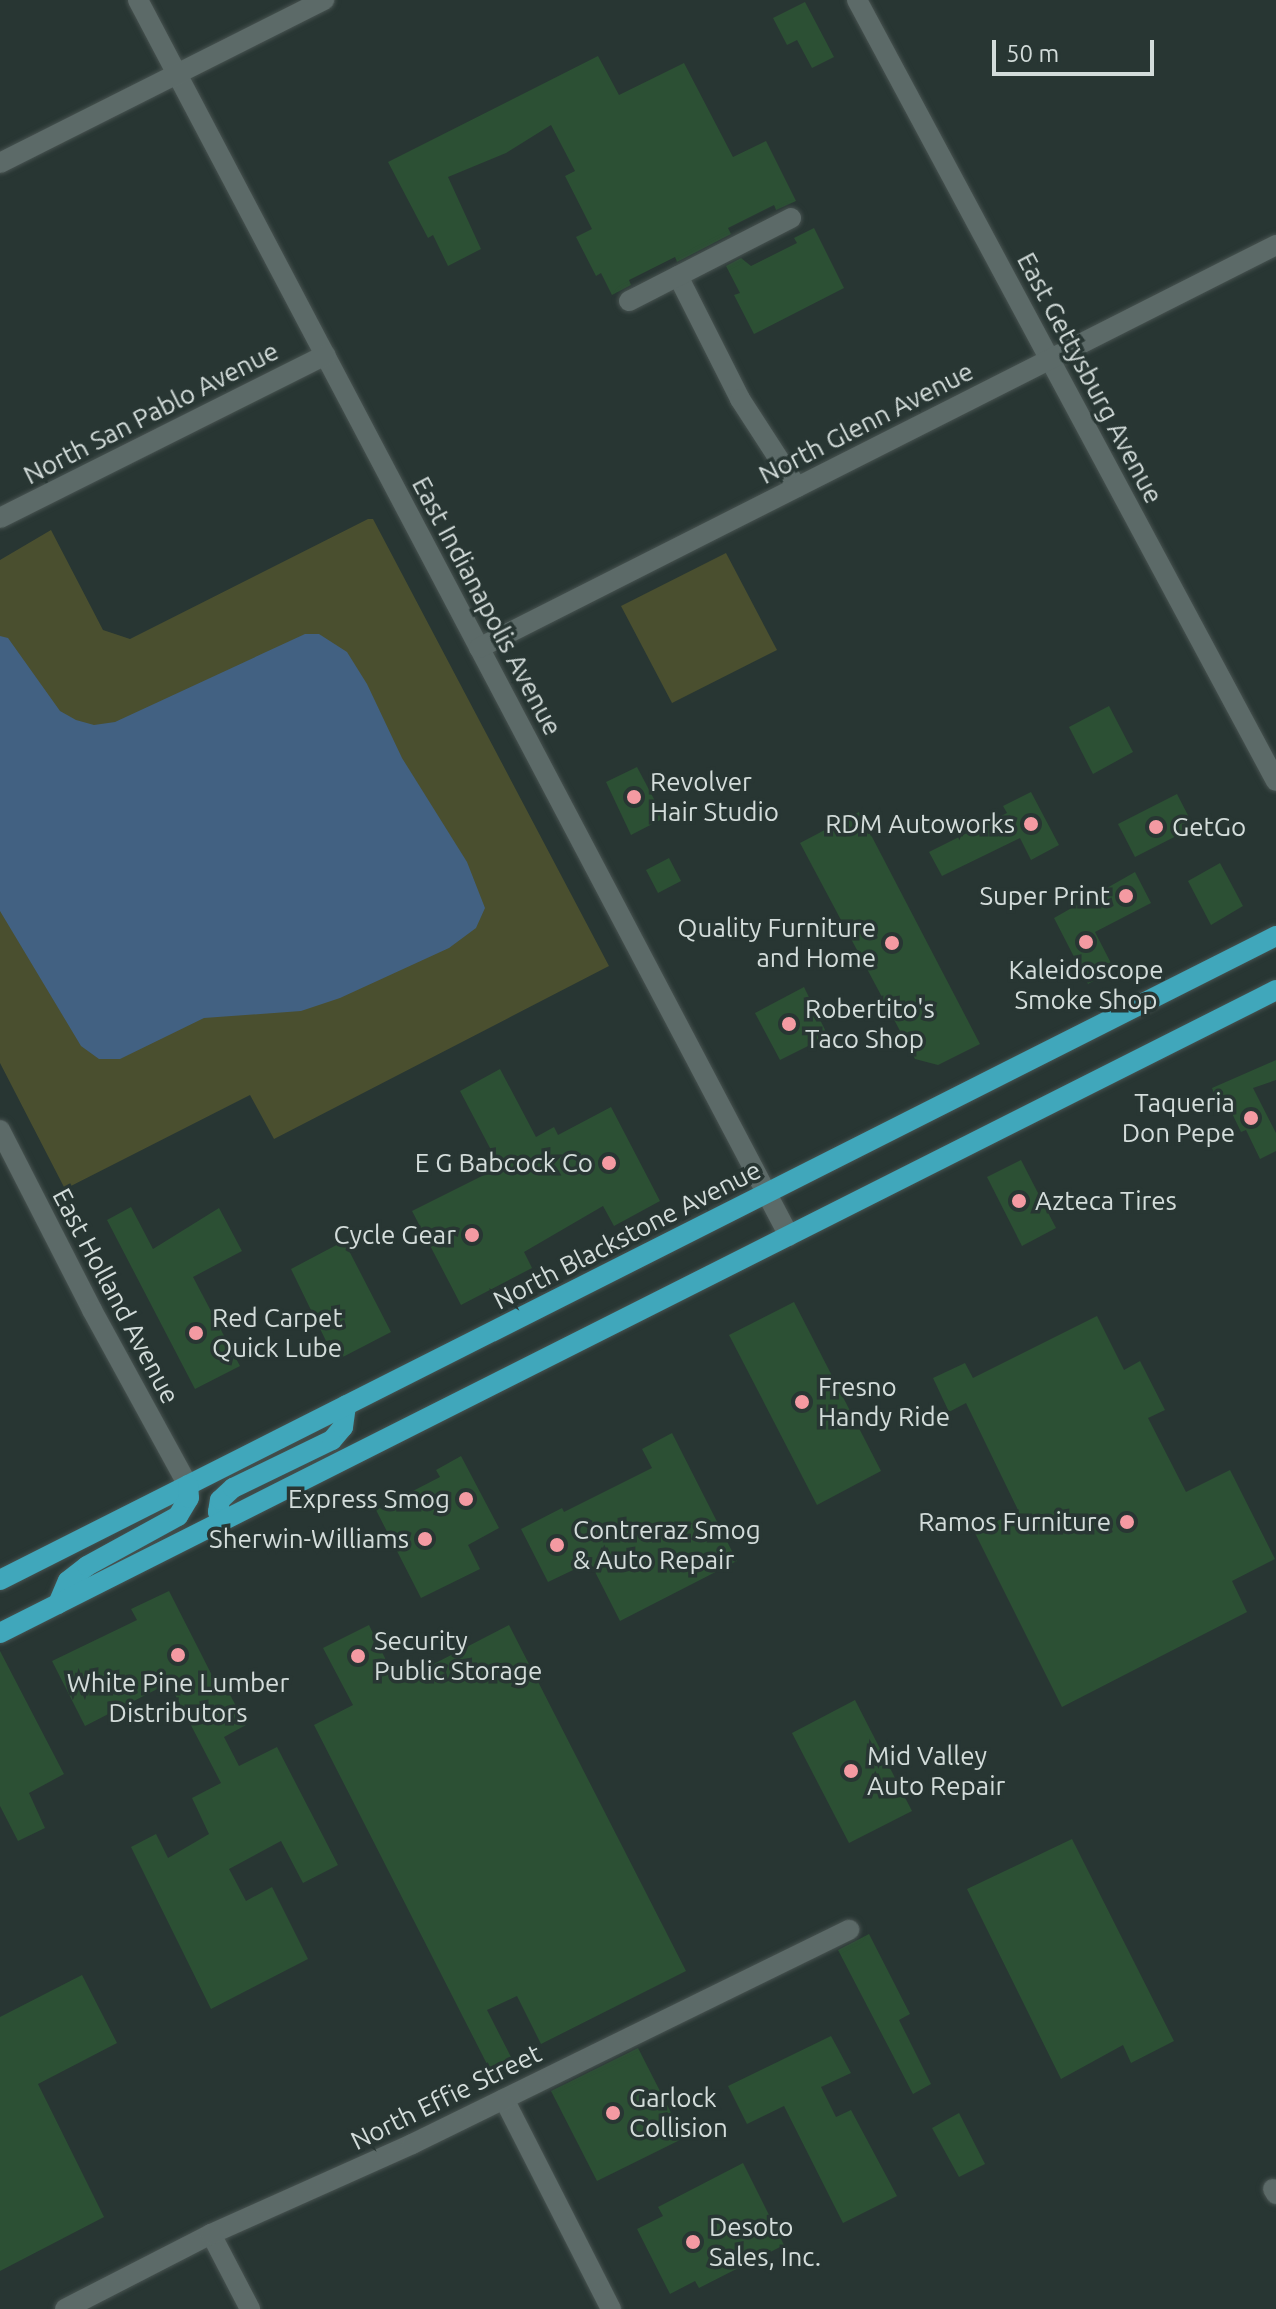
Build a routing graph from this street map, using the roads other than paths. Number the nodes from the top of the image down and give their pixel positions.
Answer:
1 (138, 0) edge
2 (324, 0) edge
3 (857, 0) edge
4 (178, 75) junction
5 (0, 163) edge
6 (791, 218) dead end
7 (1276, 245) edge
8 (678, 276) junction
9 (629, 301) dead end
10 (325, 355) junction
11 (1050, 359) junction
12 (797, 487) junction
13 (0, 518) edge
14 (479, 648) junction
15 (1276, 781) edge
16 (1276, 936) edge
17 (1276, 990) edge
18 (0, 1130) edge
19 (767, 1194) junction
20 (789, 1236) junction
21 (346, 1405) junction
22 (188, 1485) junction
23 (222, 1521) junction
24 (0, 1580) edge
25 (58, 1604) junction
26 (0, 1633) edge
27 (849, 1930) dead end
28 (504, 2099) junction
29 (211, 2234) junction
30 (65, 2309) edge
31 (250, 2309) edge
32 (611, 2309) edge

1 - 4 street, East Indianapolis Avenue
2 - 4 street
3 - 11 street, East Gettysburg Avenue
4 - 5 street
4 - 10 street, East Indianapolis Avenue
6 - 8 street
7 - 11 street, North Glenn Avenue
8 - 9 street
8 - 12 street
10 - 13 street, North San Pablo Avenue
10 - 14 street, East Indianapolis Avenue
11 - 12 street, North Glenn Avenue
11 - 15 street, East Gettysburg Avenue
12 - 14 street, North Glenn Avenue
14 - 19 street, East Indianapolis Avenue
16 - 19 main road, North Blackstone Avenue
17 - 20 main road
18 - 22 street, East Holland Avenue
19 - 20 street, East Indianapolis Avenue
19 - 21 main road, North Blackstone Avenue
20 - 23 main road
21 - 22 main road, North Blackstone Avenue
21 - 23 main road
22 - 24 main road, North Blackstone Avenue
22 - 25 main road
23 - 25 main road
25 - 26 main road
27 - 28 street, North Effie Street
28 - 29 street, North Effie Street
28 - 32 street
29 - 30 street, North Effie Street
29 - 31 street

